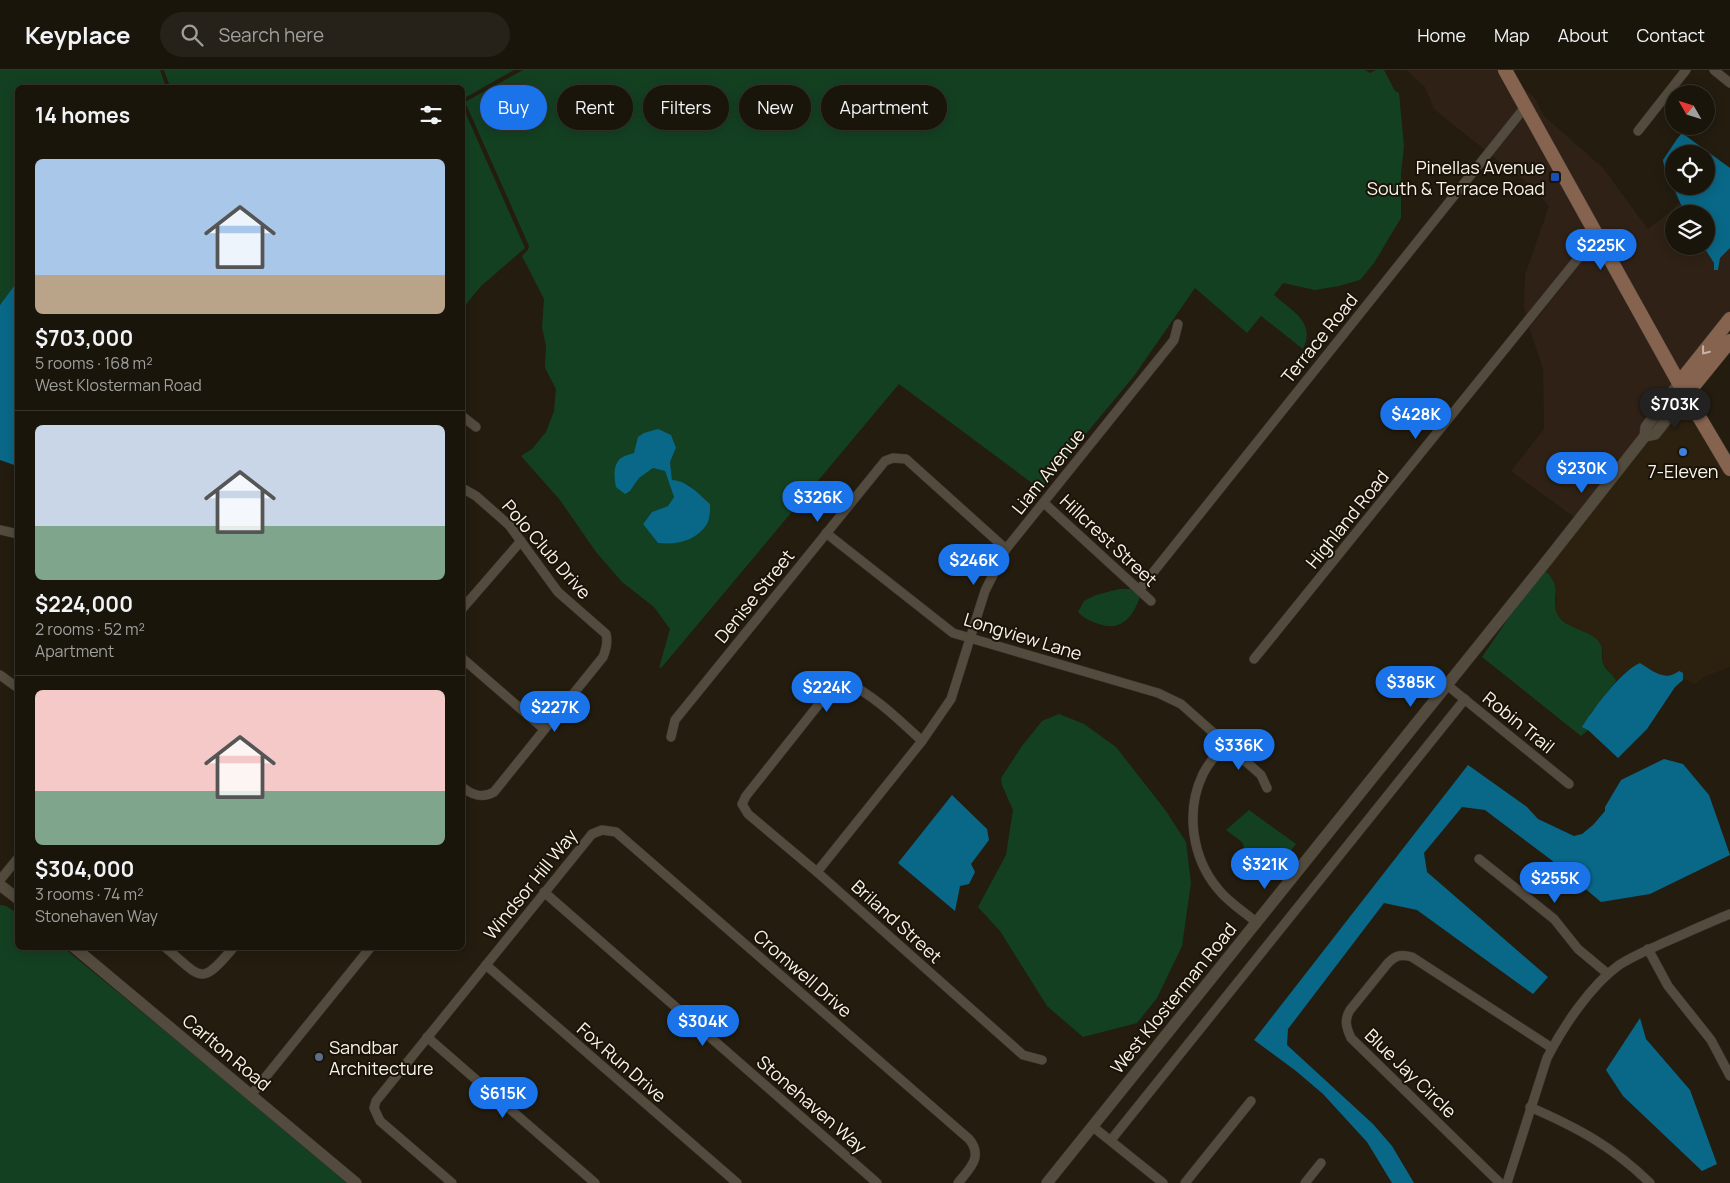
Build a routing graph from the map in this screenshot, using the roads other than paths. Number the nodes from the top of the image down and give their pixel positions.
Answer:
1 (1505, 70) edge
2 (1686, 70) edge
3 (1714, 70) edge
4 (1730, 83) edge
5 (1525, 107) junction
6 (1638, 131) dead end
7 (1597, 235) junction
8 (1730, 319) edge
9 (1178, 324) dead end
10 (1730, 341) edge
11 (1683, 389) junction
12 (465, 419) edge
13 (476, 428) dead end
14 (1730, 469) edge
15 (465, 490) edge
16 (1044, 503) junction
17 (0, 530) edge
18 (15, 533) edge
19 (826, 533) junction
20 (521, 540) junction
21 (1006, 549) junction
22 (1139, 590) junction
23 (1151, 601) dead end
24 (465, 605) edge
25 (971, 639) junction
26 (1254, 659) dead end
27 (465, 661) edge
28 (0, 675) edge
29 (1447, 684) junction
30 (15, 686) edge
31 (1465, 699) junction
32 (544, 729) junction
33 (671, 737) dead end
34 (922, 741) junction
35 (1226, 743) junction
36 (1570, 784) dead end
37 (1267, 788) dead end
38 (465, 789) edge
39 (592, 834) joint
40 (1479, 860) dead end
41 (15, 862) edge
42 (817, 872) junction
43 (0, 880) edge
44 (0, 885) edge
45 (544, 892) junction
46 (15, 897) edge
47 (1730, 914) edge
48 (1256, 922) junction
49 (1648, 949) junction
50 (77, 950) edge
51 (168, 950) edge
52 (231, 950) edge
53 (365, 950) edge
54 (486, 965) junction
55 (1608, 974) junction
56 (427, 1037) junction
57 (1552, 1048) junction
58 (1042, 1060) dead end
59 (1730, 1076) edge
60 (251, 1095) junction
61 (1251, 1101) dead end
62 (1530, 1107) junction
63 (1092, 1126) junction
64 (1110, 1140) junction
65 (1321, 1163) dead end
66 (356, 1183) edge
67 (452, 1183) edge
68 (594, 1183) edge
69 (737, 1183) edge
70 (877, 1183) edge
71 (958, 1183) edge
72 (1047, 1183) edge
73 (1163, 1183) edge
74 (1185, 1183) edge
75 (1305, 1183) edge
76 (1500, 1183) edge
77 (1507, 1183) edge
78 (1650, 1183) edge

1 - 5 main road
2 - 6 street
3 - 4 street
5 - 7 main road
5 - 22 street, Terrace Road
7 - 11 main road
7 - 26 street, Highland Road
8 -> 11 main road
9 - 16 street, Liam Avenue
10 - 11 main road
11 - 14 main road
11 - 29 street, West Klosterman Road
12 - 13 street
15 - 20 street, Polo Club Drive
16 - 21 street, Liam Avenue
16 - 22 street, Hillcrest Street
17 - 18 street
19 - 21 street, Denise Street
19 - 25 street, Longview Lane
19 - 33 street, Denise Street
20 - 24 street
20 - 32 street, Polo Club Drive
21 - 25 street, Liam Avenue
22 - 23 street, Hillcrest Street
25 - 34 street, Liam Avenue
25 - 35 street, Longview Lane
27 - 32 street
28 - 30 street
29 - 31 street, Robin Trail
29 - 48 street, West Klosterman Road
31 - 36 street, Robin Trail
31 - 64 street
32 - 38 street
34 - 42 street, Liam Avenue
34 - 42 street, Briland Street
35 - 37 street, Longview Lane
35 - 48 street
39 - 45 street, Windsor Hill Way
39 - 71 street, Cromwell Drive
40 - 55 street
41 - 43 street
42 - 58 street, Briland Street
44 - 46 street
45 - 54 street, Windsor Hill Way
45 - 70 street, Stonehaven Way
47 - 49 street
48 - 63 street, West Klosterman Road
49 - 55 street
49 - 59 street
50 - 60 street, Carlton Road
51 - 52 street
53 - 60 street
54 - 56 street, Windsor Hill Way
54 - 69 street, Fox Run Drive
55 - 57 street
56 - 67 street, Windsor Hill Way
56 - 68 street
57 - 62 street
57 - 76 street, Blue Jay Circle
60 - 66 street, Carlton Road
61 - 74 street
62 - 77 street
62 - 78 street
63 - 64 street
63 - 72 street, West Klosterman Road
64 - 73 street
65 - 75 street

